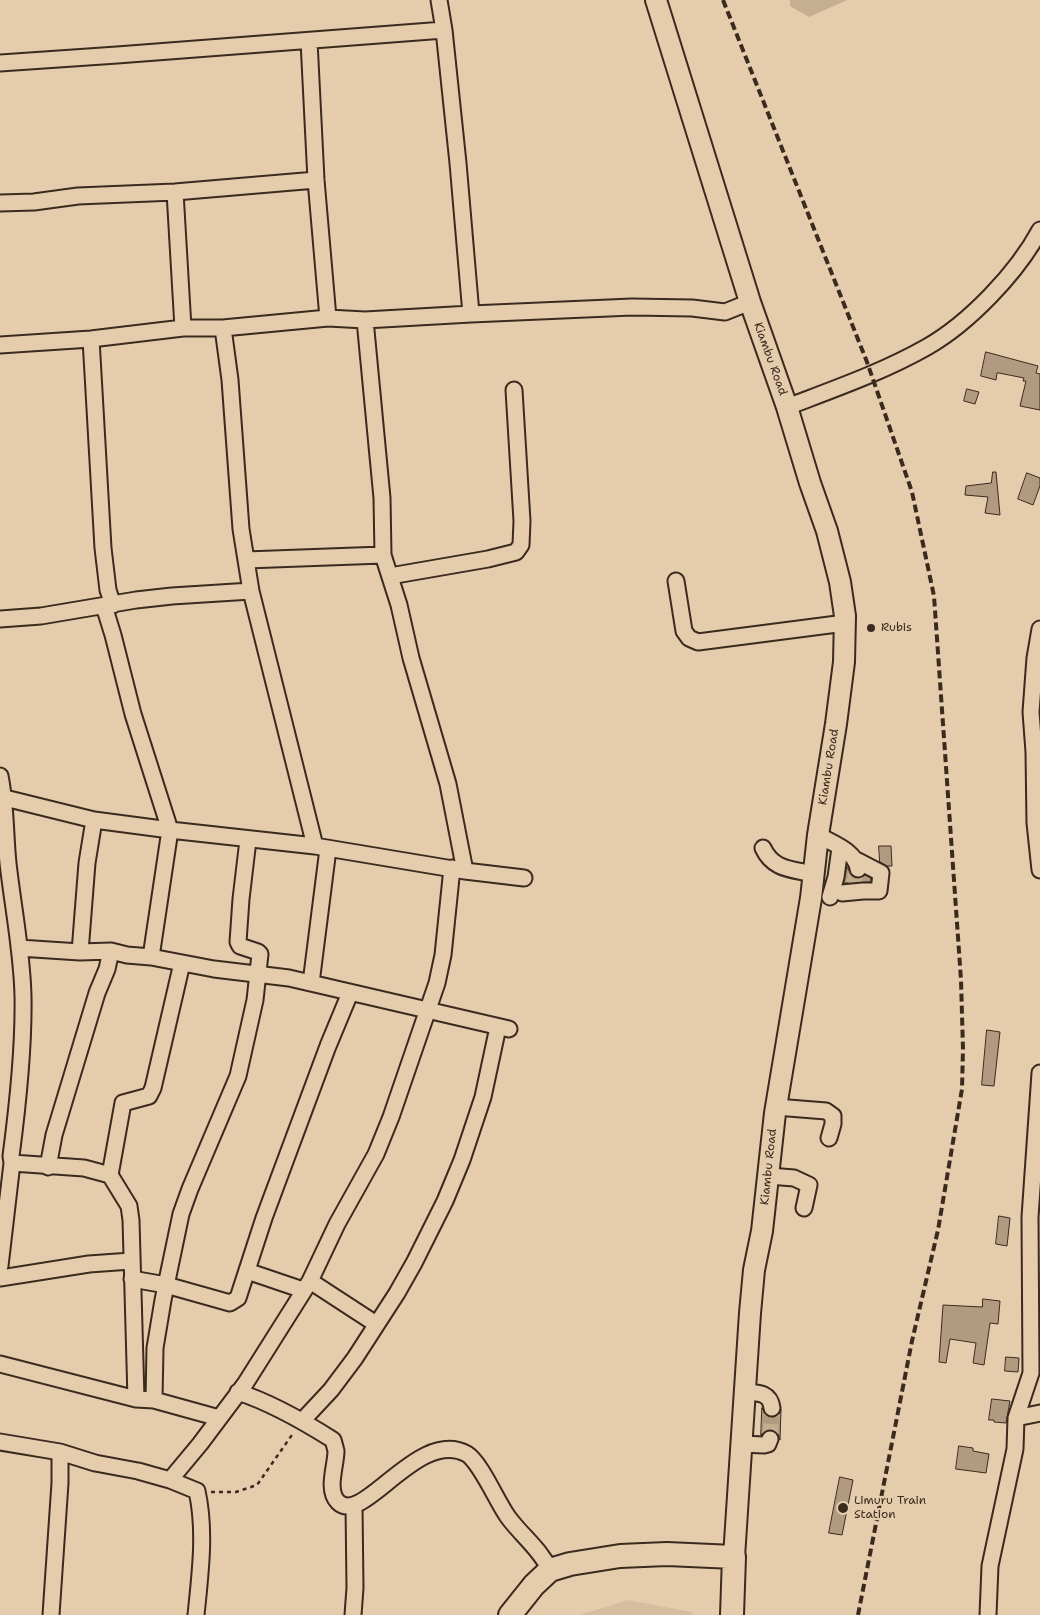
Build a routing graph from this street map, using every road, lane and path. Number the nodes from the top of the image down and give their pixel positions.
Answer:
1 (439, 0) edge
2 (656, 0) edge
3 (444, 30) junction
4 (309, 41) junction
5 (0, 63) edge
6 (316, 180) junction
7 (175, 192) junction
8 (0, 203) edge
9 (1040, 230) edge
10 (750, 302) junction
11 (471, 314) junction
12 (328, 318) junction
13 (365, 320) junction
14 (183, 328) junction
15 (224, 328) junction
16 (91, 339) junction
17 (0, 346) edge
18 (514, 390) dead end
19 (787, 407) junction
20 (383, 555) junction
21 (246, 560) junction
22 (390, 576) junction
23 (676, 581) dead end
24 (251, 591) junction
25 (108, 606) junction
26 (0, 619) edge
27 (845, 623) junction
28 (1040, 629) edge
29 (0, 776) edge
30 (5, 798) junction
31 (94, 820) junction
32 (170, 830) junction
33 (818, 835) junction
34 (248, 840) junction
35 (322, 848) junction
36 (763, 848) dead end
37 (840, 848) junction
38 (459, 869) junction
39 (1040, 870) edge
40 (813, 874) junction
41 (524, 878) dead end
42 (834, 893) junction
43 (19, 948) junction
44 (111, 951) junction
45 (80, 952) junction
46 (151, 957) junction
47 (182, 963) junction
48 (257, 975) junction
49 (311, 983) junction
50 (350, 993) junction
51 (428, 1010) junction
52 (1040, 1073) edge
53 (776, 1107) junction
54 (828, 1138) dead end
55 (8, 1158) edge
56 (48, 1167) junction
57 (110, 1175) junction
58 (768, 1176) junction
59 (804, 1208) dead end
60 (131, 1261) junction
61 (0, 1266) edge
62 (247, 1272) junction
63 (0, 1278) edge
64 (132, 1279) junction
65 (166, 1285) junction
66 (306, 1285) junction
67 (376, 1324) junction
68 (0, 1364) edge
69 (238, 1392) junction
70 (744, 1392) junction
71 (136, 1399) junction
72 (154, 1400) junction
73 (772, 1408) dead end
74 (1040, 1413) edge
75 (220, 1418) junction
76 (1016, 1418) junction
77 (302, 1420) junction
78 (770, 1439) dead end
79 (0, 1442) edge
80 (742, 1444) junction
81 (60, 1452) junction
82 (170, 1480) junction
83 (197, 1491) junction
84 (354, 1506) junction
85 (734, 1557) junction
86 (550, 1570) junction
87 (51, 1615) edge
88 (196, 1615) edge
89 (353, 1615) edge
90 (510, 1615) edge
91 (732, 1615) edge
92 (988, 1615) edge

1 - 3 street
2 - 10 main road, Kiambu Road
3 - 4 street
3 - 11 street
4 - 5 street
4 - 6 street
6 - 7 street
6 - 12 street
7 - 8 street
7 - 14 street
9 - 19 street
10 - 11 street
10 - 19 main road, Kiambu Road
11 - 13 street
12 - 13 street
12 - 15 street
13 - 20 street
14 - 15 street
14 - 16 street
15 - 21 street
16 - 17 street
16 - 25 street
18 - 22 street
19 - 27 main road, Kiambu Road
20 - 21 street
20 - 22 street
21 - 24 street
22 - 38 street
23 - 27 street
24 - 25 street
24 - 35 street
25 - 26 street
25 - 32 street
27 - 33 main road, Kiambu Road
28 - 39 street
29 - 30 street
30 - 31 street
30 - 43 street
31 - 32 street
31 - 45 street
32 - 34 street
32 - 46 street
33 - 37 street
33 - 40 main road, Kiambu Road
34 - 35 street
34 - 48 street
35 - 38 street
35 - 49 street
36 - 40 street
37 - 42 street
37 - 42 street
38 - 41 street
38 - 51 street
40 - 42 main road, Kiambu Road
42 - 53 main road, Kiambu Road
43 - 45 street
43 - 55 street
44 - 45 street
44 - 46 street
44 - 56 street
46 - 47 street
47 - 48 street
47 - 57 street
48 - 49 street
48 - 65 street
49 - 50 street
50 - 51 street
50 - 62 street
51 - 66 street
51 - 67 street
52 - 76 street
53 - 54 street
53 - 58 main road, Kiambu Road
55 - 56 street
55 - 61 street
56 - 57 street
57 - 60 street
58 - 59 street
58 - 70 main road, Kiambu Road
60 - 63 street
60 - 64 street
62 - 65 street
62 - 66 street
64 - 65 street
64 - 71 street
65 - 72 street
66 - 67 street
66 - 69 street
67 - 77 street
68 - 71 street
69 - 75 street
69 - 77 street
70 - 73 street
70 - 80 main road, Kiambu Road
71 - 72 street
72 - 75 street
74 - 76 street
75 - 82 street
76 - 92 street
77 - 83 path
77 - 84 street
78 - 80 street
79 - 81 street
80 - 85 main road, Kiambu Road
81 - 82 street
81 - 87 street
82 - 83 street
83 - 88 street
84 - 86 street
84 - 89 street
85 - 86 highway
85 - 91 highway
86 - 90 highway

